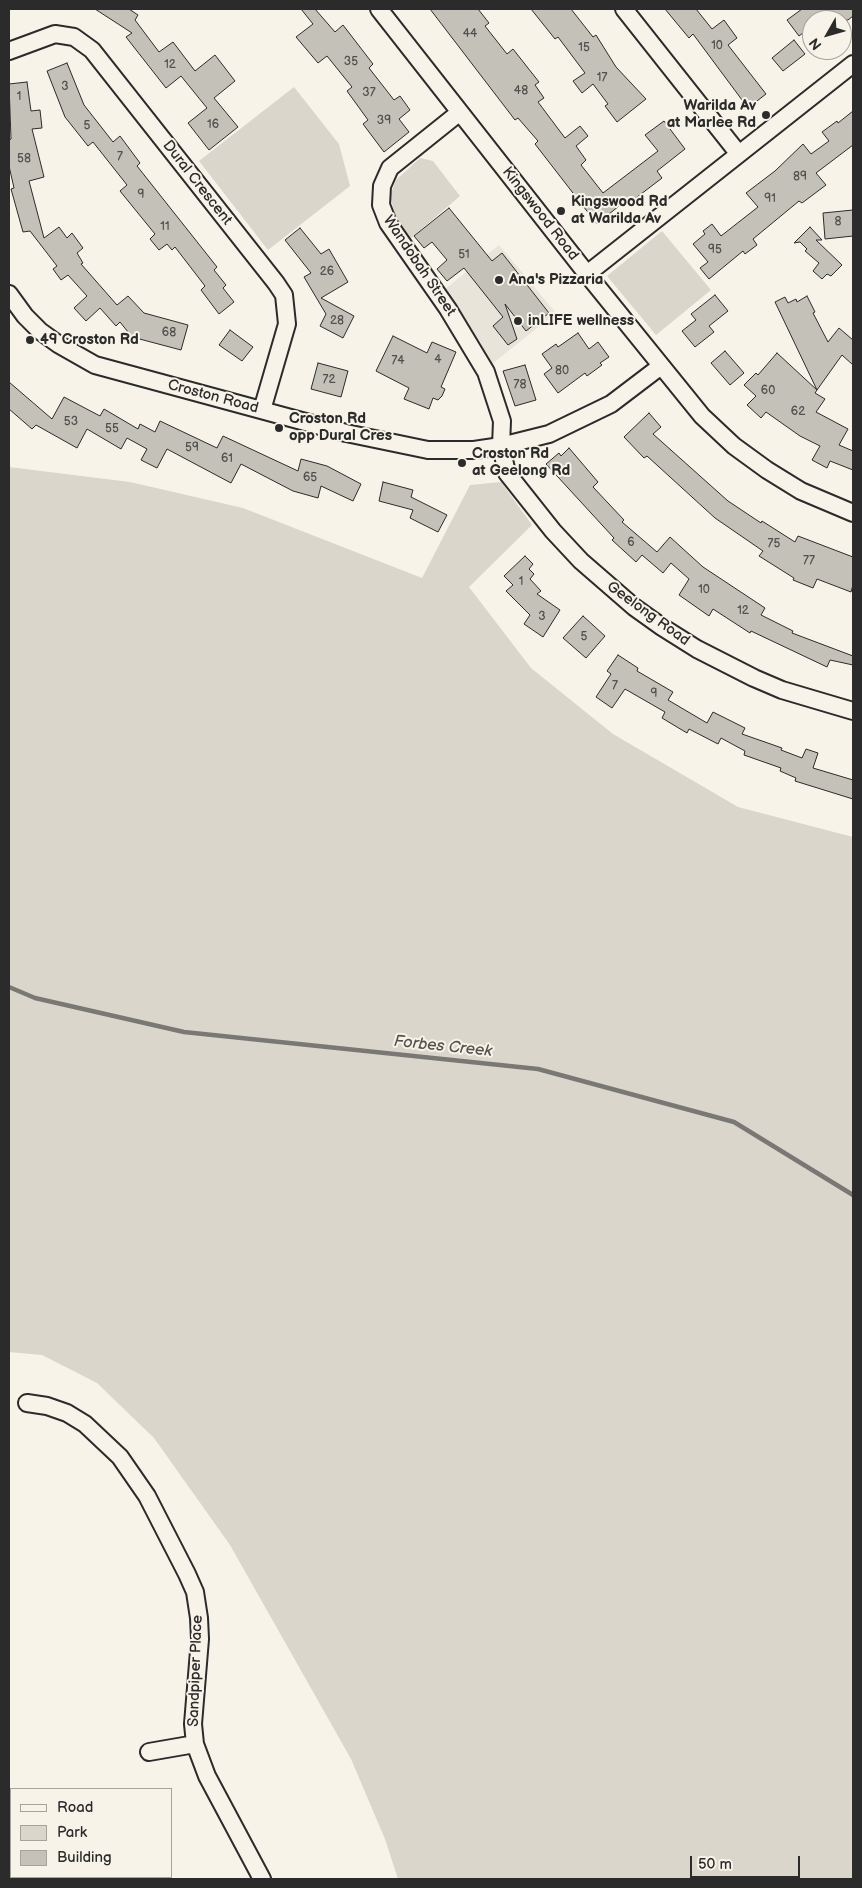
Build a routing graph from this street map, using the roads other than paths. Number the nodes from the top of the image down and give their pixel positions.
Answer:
1 (379, 9) edge
2 (624, 9) edge
3 (9, 51) edge
4 (853, 64) edge
5 (460, 112) junction
6 (738, 153) junction
7 (587, 274) junction
8 (9, 294) edge
9 (661, 366) junction
10 (262, 410) junction
11 (501, 446) junction
12 (853, 513) edge
13 (853, 711) edge
14 (27, 1403) dead end
15 (195, 1744) junction
16 (150, 1752) dead end
17 (262, 1879) edge

1 - 5 street, Kingswood Road
2 - 6 street
3 - 10 street, Dural Crescent
4 - 6 street
5 - 7 street, Kingswood Road
5 - 11 street, Wandobah Street
6 - 7 street
7 - 9 street, Kingswood Road
8 - 10 street, Croston Road
9 - 11 street, Croston Road
9 - 12 street, Kingswood Road
10 - 11 street, Croston Road
11 - 13 street, Geelong Road
14 - 15 street, Sandpiper Place
15 - 16 street
15 - 17 street, Sandpiper Place

